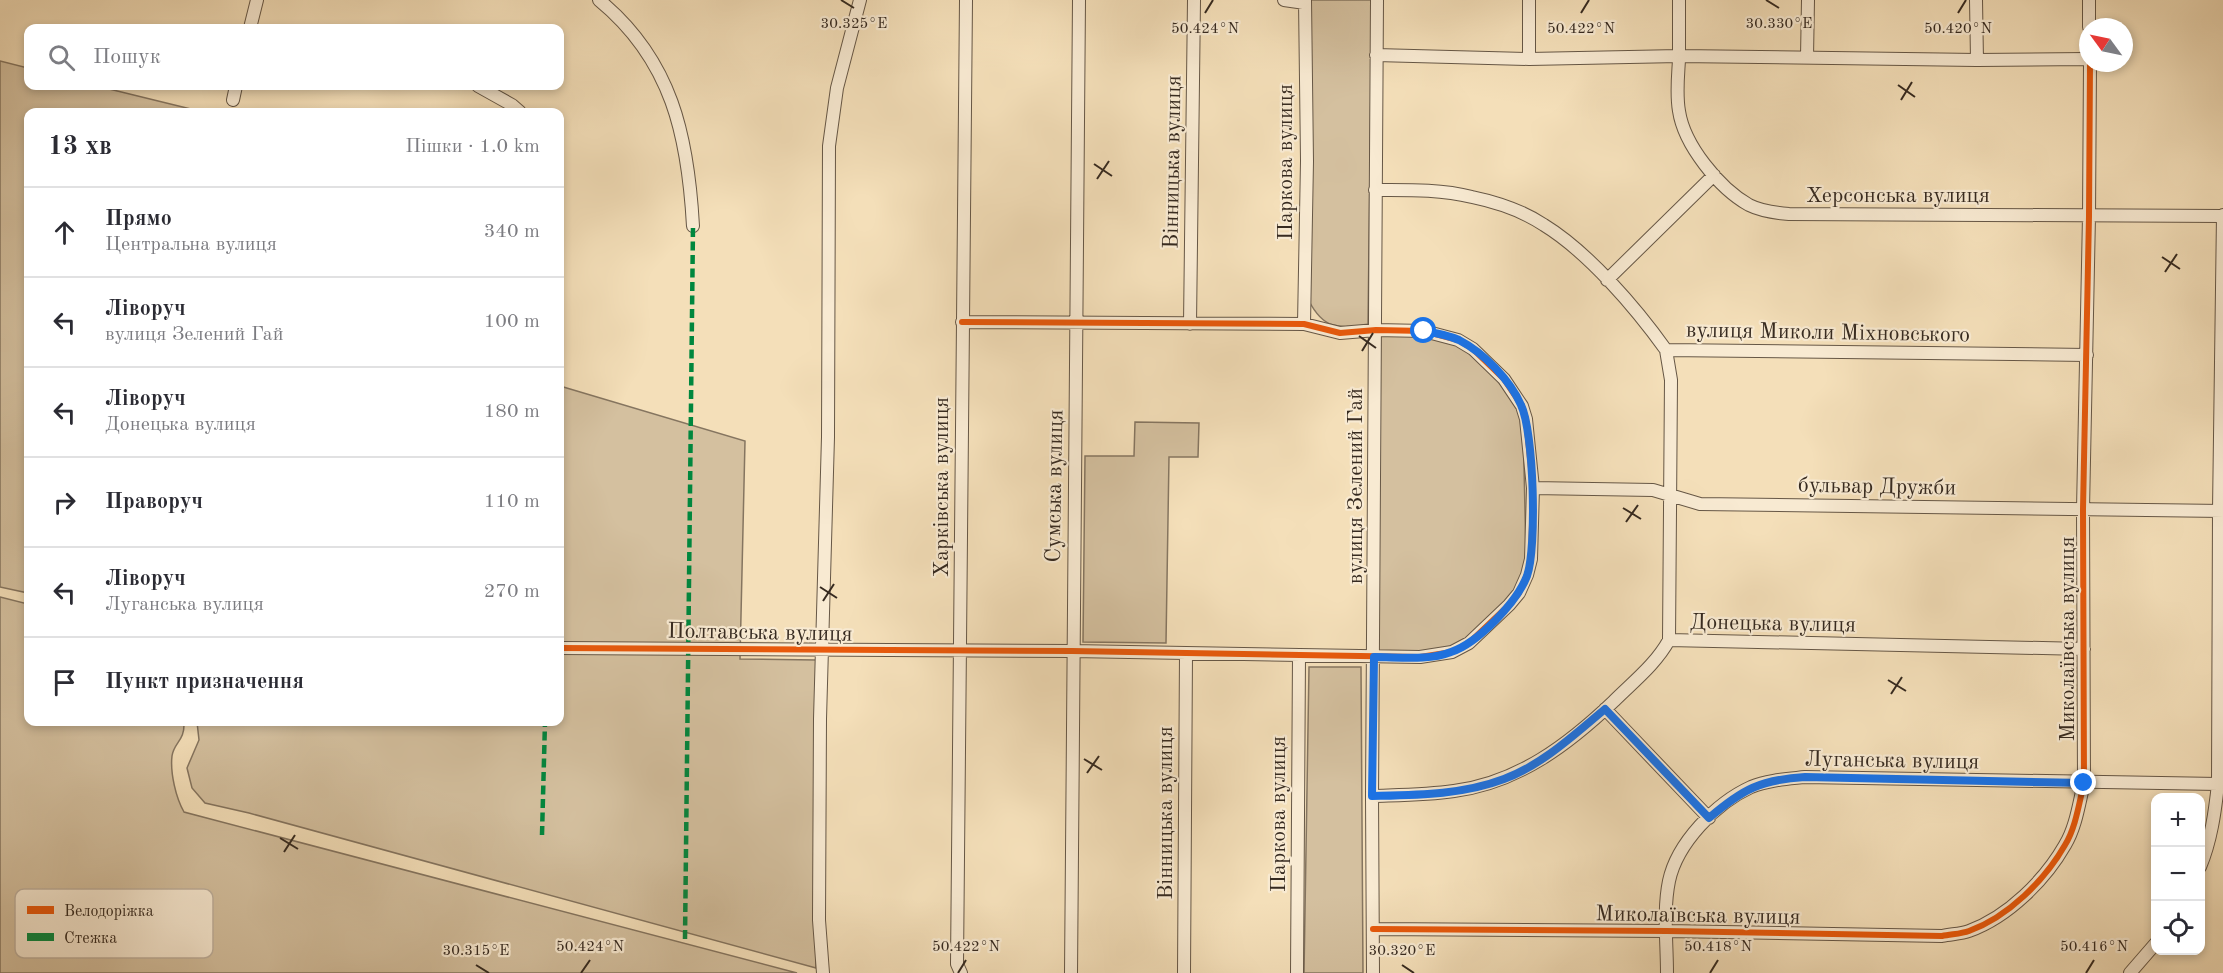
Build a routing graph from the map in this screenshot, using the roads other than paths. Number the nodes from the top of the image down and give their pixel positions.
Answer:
1 (257, 0) edge
2 (599, 0) edge
3 (860, 0) edge
4 (966, 0) edge
5 (1079, 0) edge
6 (1194, 0) edge
7 (1284, 0) edge
8 (1377, 0) edge
9 (1529, 0) edge
10 (1679, 0) edge
11 (1808, 0) edge
12 (1976, 0) edge
13 (2089, 0) edge
14 (1305, 2) edge
15 (2089, 18) edge
16 (251, 24) edge
17 (1376, 55) junction
18 (1679, 56) junction
19 (1807, 57) junction
20 (1529, 59) junction
21 (1977, 60) junction
22 (2079, 61) edge
23 (2089, 72) edge
24 (235, 90) edge
25 (485, 90) edge
26 (233, 100) dead end
27 (515, 108) edge
28 (1714, 175) junction
29 (1375, 190) junction
30 (2223, 215) edge
31 (2089, 216) junction
32 (693, 226) dead end
33 (1607, 280) junction
34 (962, 322) junction
35 (1076, 323) junction
36 (1190, 324) junction
37 (1304, 324) junction
38 (1376, 330) junction
39 (1666, 350) junction
40 (2087, 355) junction
41 (1533, 488) junction
42 (1670, 495) junction
43 (2083, 509) junction
44 (2221, 511) edge
45 (1669, 640) junction
46 (564, 648) edge
47 (2084, 649) junction
48 (821, 650) junction
49 (960, 651) junction
50 (1072, 651) junction
51 (1186, 654) junction
52 (1299, 656) junction
53 (1374, 657) junction
54 (1605, 709) junction
55 (2084, 783) junction
56 (2218, 784) junction
57 (1372, 796) junction
58 (1709, 818) junction
59 (2205, 856) edge
60 (1373, 929) junction
61 (1667, 931) junction
62 (2151, 950) edge
63 (823, 973) edge
64 (961, 973) edge
65 (1071, 973) edge
66 (1184, 973) edge
67 (1297, 973) edge
68 (1373, 973) edge
69 (1666, 973) edge
70 (2130, 973) edge

1 - 16 street
2 - 32 street
3 - 48 street, Полтавська вулиця
4 - 34 street, Харківська вулиця
5 - 35 street, Сумська вулиця
6 - 36 street, Вінницька вулиця
7 - 14 street
8 - 17 street, вулиця Зелений Гай
9 - 20 street
10 - 18 street, Херсонська вулиця
11 - 19 street
12 - 21 street
13 - 15 street
14 - 37 street, Паркова вулиця
17 - 20 street
17 - 29 street, вулиця Зелений Гай
18 - 19 street
18 - 20 street
18 - 28 street, Херсонська вулиця
19 - 21 street
21 - 22 street
23 - 31 street, Миколаївська вулиця
24 - 26 street
25 - 27 street
28 - 31 street, Херсонська вулиця
28 - 33 street
29 - 33 street, вулиця Миколи Міхновського
29 - 38 street, вулиця Зелений Гай
30 - 31 street, Херсонська вулиця
30 - 44 street
31 - 40 street, Миколаївська вулиця
33 - 39 street, вулиця Миколи Міхновського
34 - 35 street, Полтавська вулиця
34 - 49 street, Харківська вулиця
35 - 36 street, Полтавська вулиця
35 - 50 street, Сумська вулиця
36 - 37 street, Полтавська вулиця
37 - 38 street, Полтавська вулиця
38 - 41 street, Полтавська вулиця
38 - 53 street, вулиця Зелений Гай
39 - 40 street, вулиця Миколи Міхновського
39 - 42 street
40 - 43 street, Миколаївська вулиця
41 - 42 street, бульвар Дружби
41 - 53 street, Полтавська вулиця
42 - 43 street, бульвар Дружби
42 - 45 street
43 - 44 street, бульвар Дружби
43 - 47 street, Миколаївська вулиця
44 - 56 street
45 - 47 street, Донецька вулиця
45 - 54 street, Донецька вулиця
46 - 48 street, Полтавська вулиця
47 - 55 street, Миколаївська вулиця
48 - 49 street, Полтавська вулиця
48 - 63 street, Полтавська вулиця
49 - 50 street, Полтавська вулиця
49 - 64 street, Харківська вулиця
50 - 51 street, Полтавська вулиця
50 - 65 street, Сумська вулиця
51 - 52 street, Полтавська вулиця
51 - 66 street, Вінницька вулиця
52 - 53 street, Полтавська вулиця
52 - 67 street, Паркова вулиця
53 - 57 street, вулиця Зелений Гай
54 - 57 street, Донецька вулиця
54 - 58 street
55 - 56 street, Луганська вулиця
55 - 58 street, Луганська вулиця
55 - 61 street, Миколаївська вулиця
56 - 59 street
57 - 60 street, вулиця Зелений Гай
58 - 61 street, Луганська вулиця
60 - 61 street, Миколаївська вулиця
60 - 68 street, вулиця Зелений Гай
61 - 69 street, Луганська вулиця
62 - 70 street

